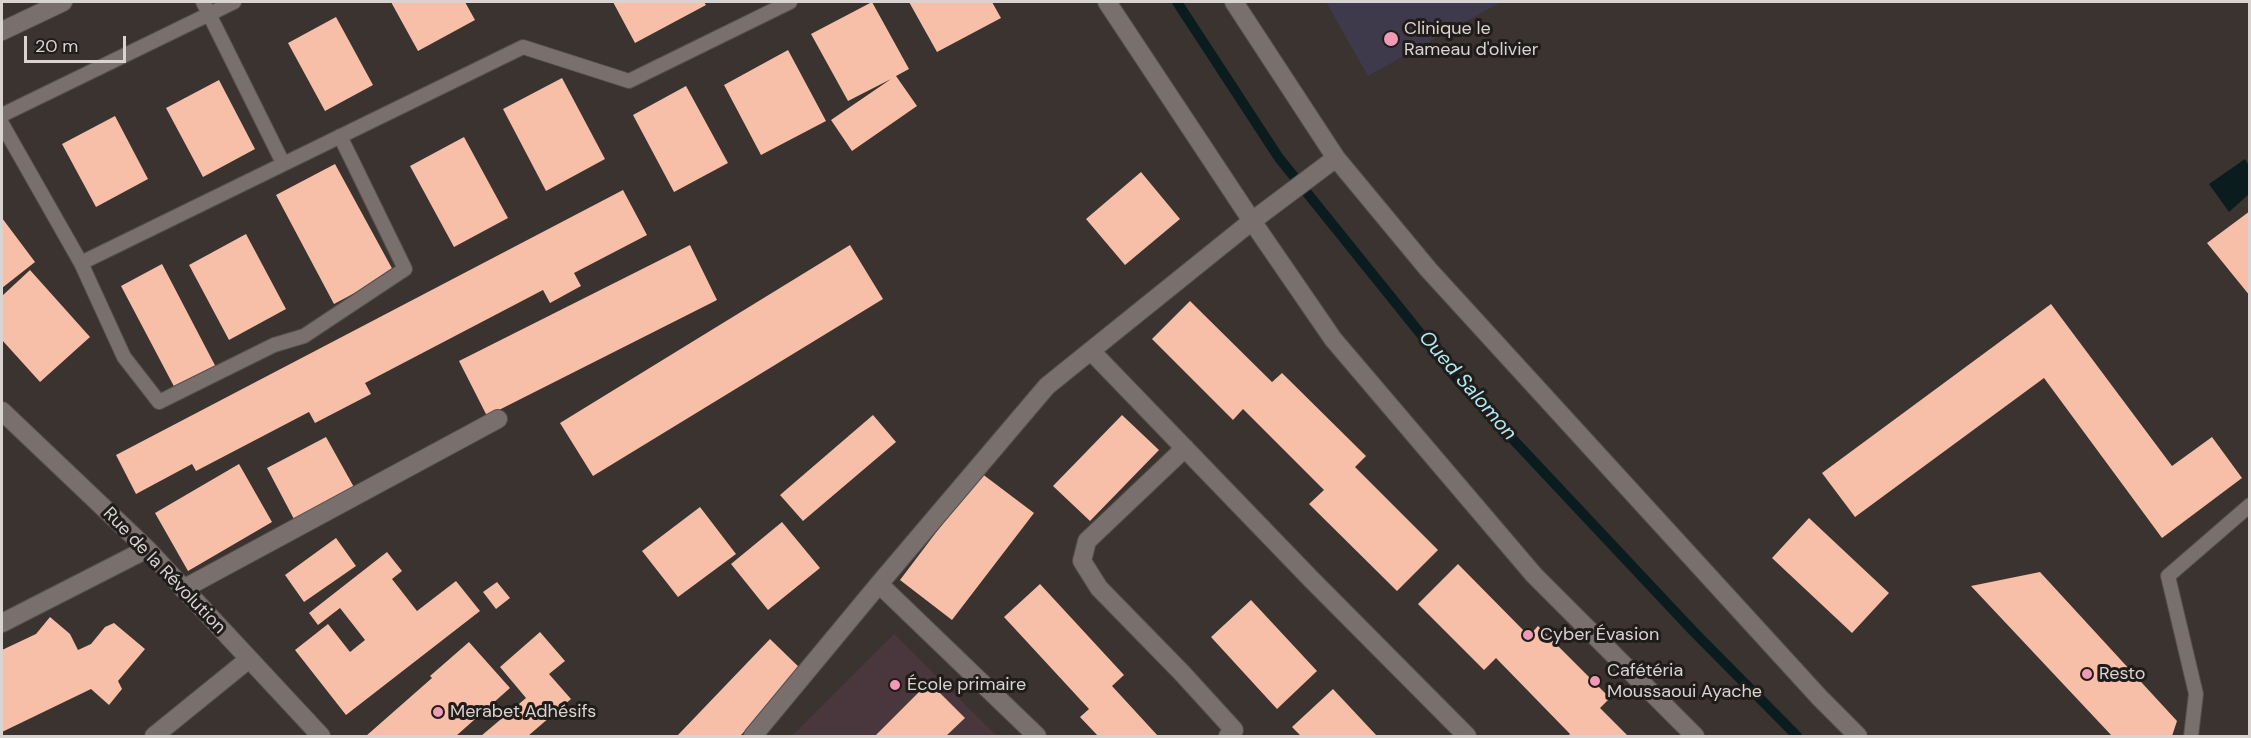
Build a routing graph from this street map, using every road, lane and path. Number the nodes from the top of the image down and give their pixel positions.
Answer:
1 (63, 2) edge
2 (234, 2) edge
3 (790, 2) edge
4 (1107, 2) edge
5 (1234, 2) edge
6 (206, 8) edge
7 (2, 31) edge
8 (2, 115) edge
9 (2, 123) edge
10 (340, 136) junction
11 (1336, 158) junction
12 (283, 164) junction
13 (1252, 221) junction
14 (81, 263) junction
15 (1091, 351) junction
16 (2, 411) edge
17 (498, 419) dead end
18 (1185, 448) junction
19 (2250, 505) edge
20 (147, 549) junction
21 (879, 584) junction
22 (183, 589) junction
23 (2, 622) edge
24 (249, 658) junction
25 (1235, 734) edge
26 (154, 736) edge
27 (321, 736) edge
28 (753, 736) edge
29 (1037, 736) edge
30 (1464, 736) edge
31 (1695, 736) edge
32 (1858, 736) edge
33 (2191, 736) edge

1 - 7 street
2 - 6 lane
3 - 10 lane
4 - 13 street
5 - 11 street
6 - 8 lane
6 - 12 lane
9 - 14 lane
10 - 12 lane
10 - 14 lane
11 - 13 street
11 - 32 street
12 - 14 lane
13 - 15 street
13 - 31 street
15 - 18 street
15 - 21 street
16 - 20 street, Rue de la Révolution
17 - 22 street
18 - 25 street
18 - 30 street
19 - 33 lane
20 - 22 street, Rue de la Révolution
20 - 23 street
21 - 28 street
21 - 29 street
22 - 24 street, Rue de la Révolution
24 - 26 street
24 - 27 street, Rue de la Révolution

